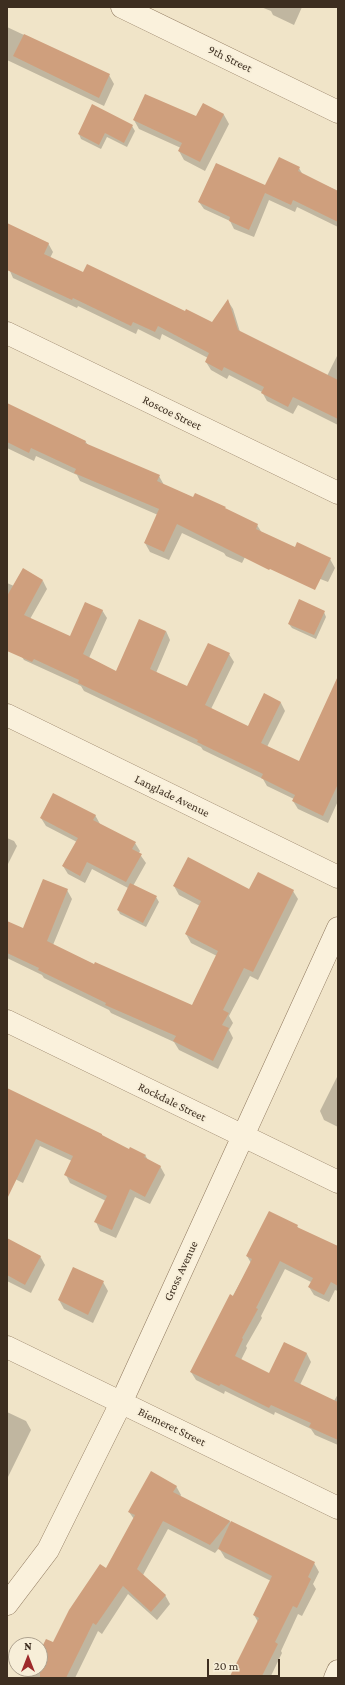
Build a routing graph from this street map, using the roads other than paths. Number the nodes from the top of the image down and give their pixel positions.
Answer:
1 (129, 8) edge
2 (338, 112) edge
3 (7, 333) edge
4 (338, 493) edge
5 (7, 715) edge
6 (338, 877) edge
7 (338, 928) edge
8 (7, 1021) edge
9 (243, 1136) junction
10 (338, 1182) edge
11 (7, 1347) edge
12 (121, 1403) junction
13 (338, 1508) edge
14 (7, 1604) edge
15 (338, 1671) edge
16 (335, 1678) edge

1 - 2 street, 9th Street
3 - 4 street, Roscoe Street
5 - 6 street, Langlade Avenue
7 - 9 street, Gross Avenue
8 - 9 street, Rockdale Street
9 - 10 street, Rockdale Street
9 - 12 street, Gross Avenue
11 - 12 street, Biemeret Street
12 - 13 street, Biemeret Street
12 - 14 street, Gross Avenue
15 - 16 street

